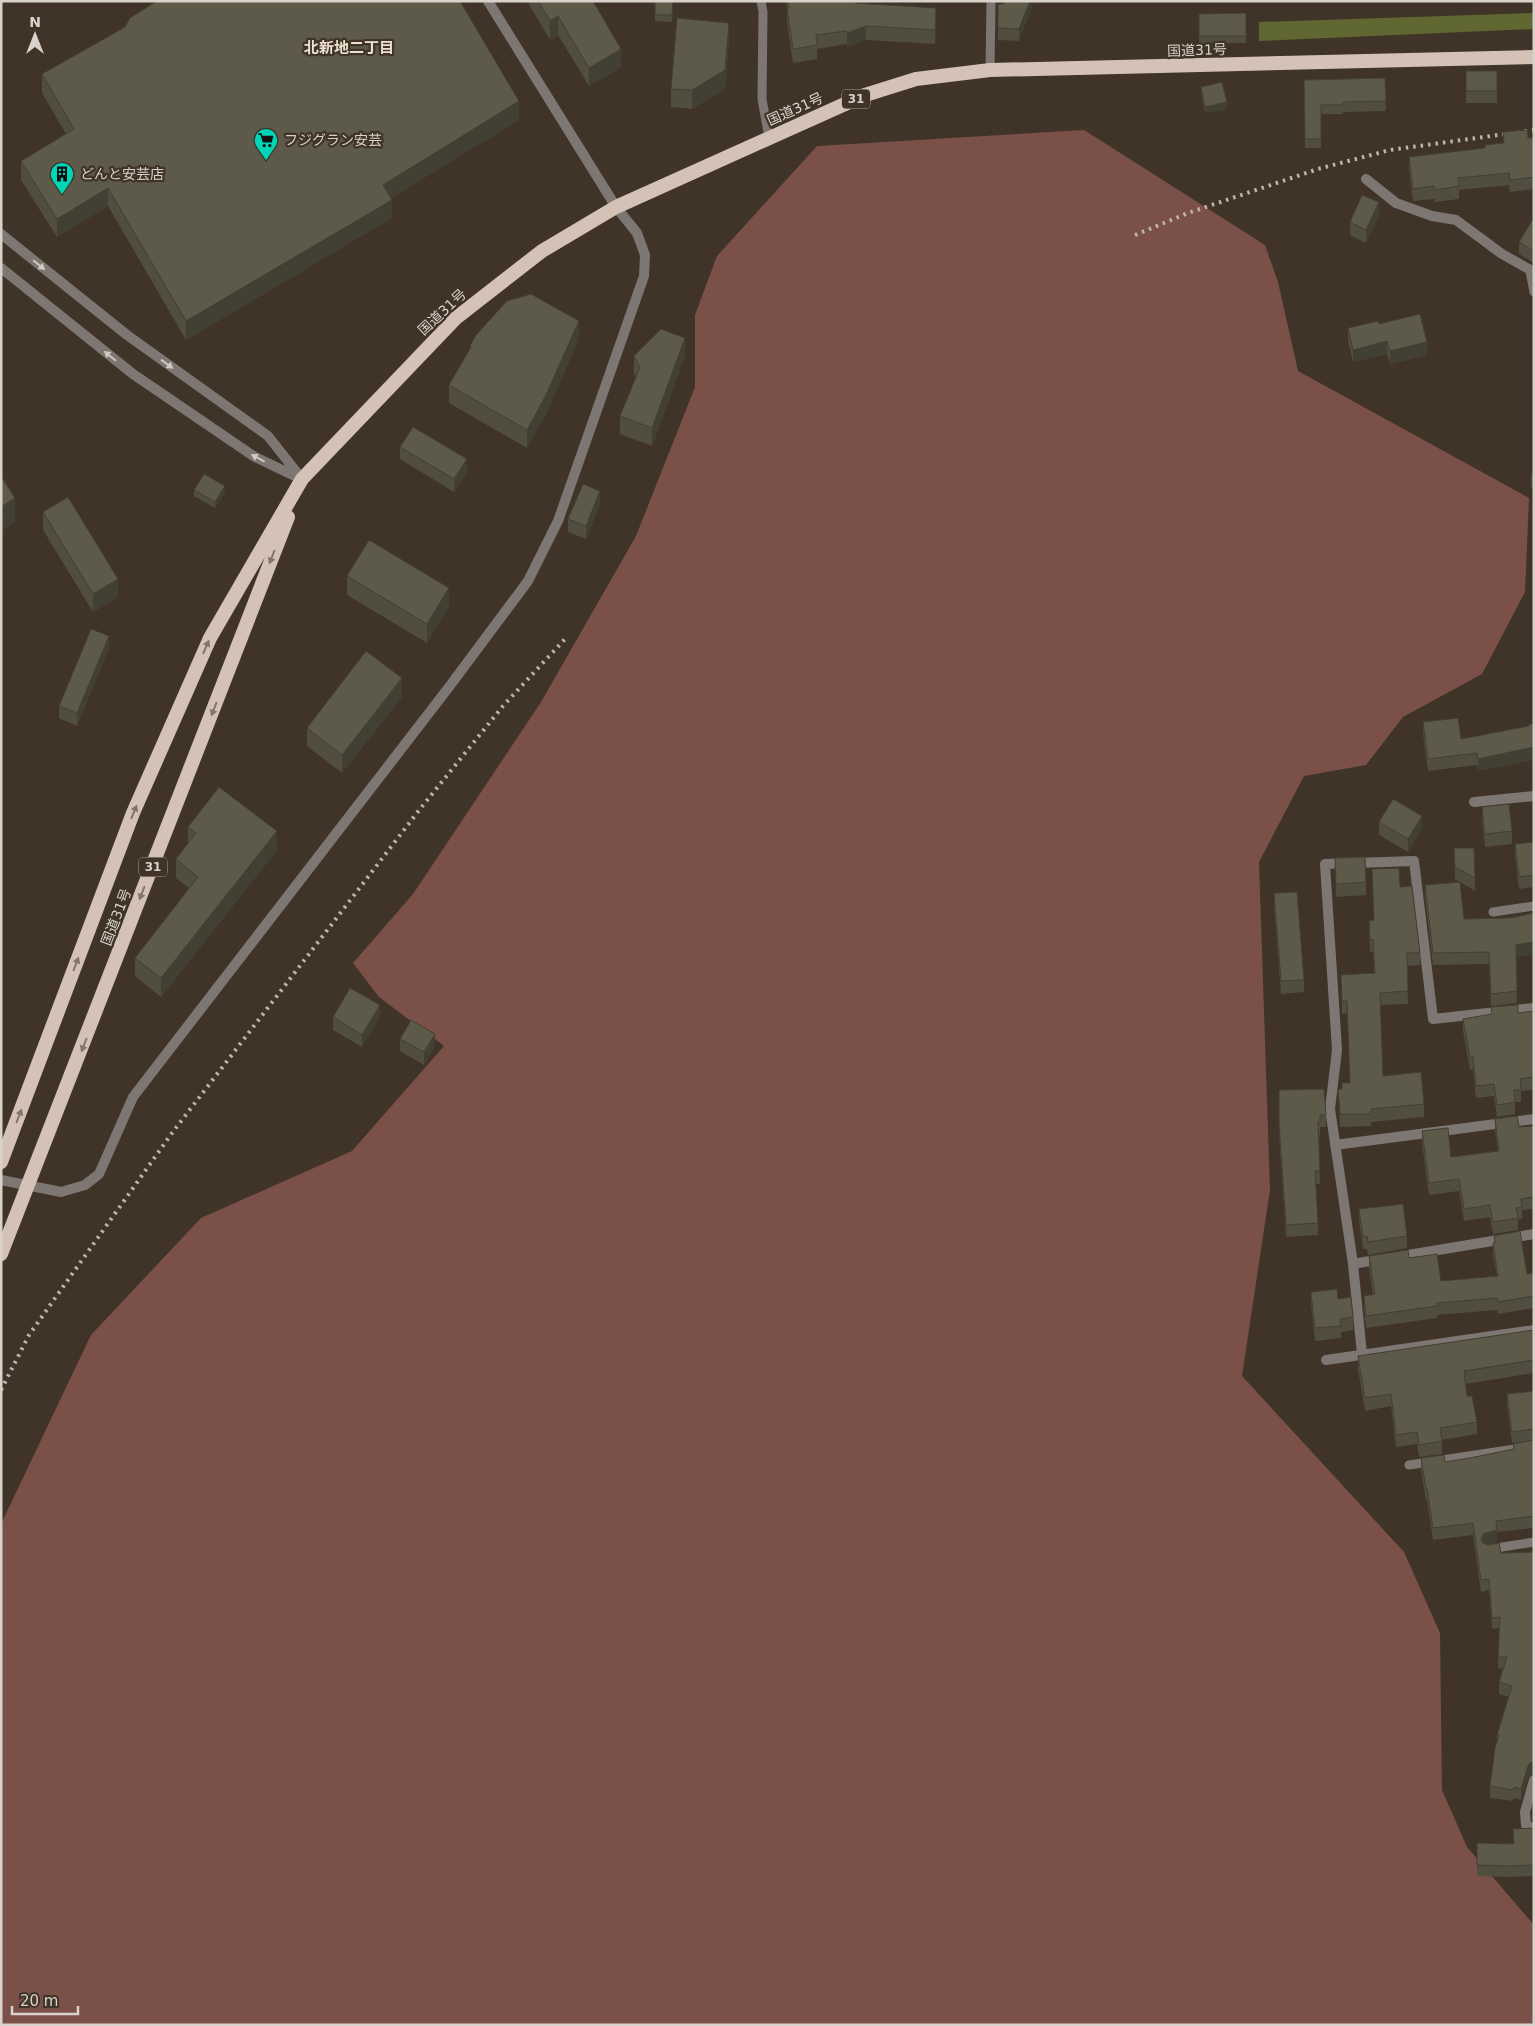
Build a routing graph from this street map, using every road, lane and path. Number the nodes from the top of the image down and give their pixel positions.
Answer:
1 (488, 1) edge
2 (762, 1) edge
3 (991, 1) edge
4 (1534, 57) edge
5 (990, 70) junction
6 (769, 138) junction
7 (1366, 179) dead end
8 (616, 207) junction
9 (1, 234) edge
10 (1, 268) edge
11 (1532, 272) edge
12 (1534, 292) edge
13 (302, 479) junction
14 (1534, 796) edge
15 (1474, 802) dead end
16 (1534, 906) edge
17 (1493, 912) dead end
18 (1534, 1008) edge
19 (1534, 1119) edge
20 (1335, 1145) junction
21 (1, 1162) edge
22 (1, 1180) edge
23 (28, 1186) junction
24 (1534, 1234) edge
25 (1, 1254) edge
26 (1353, 1264) junction
27 (1534, 1330) edge
28 (1362, 1354) junction
29 (1326, 1360) dead end
30 (1534, 1446) edge
31 (1409, 1465) dead end
32 (1534, 1542) edge
33 (1487, 1550) edge
34 (1534, 1780) edge
35 (1534, 1829) edge

1 - 8 street
2 - 6 lane
3 - 5 lane
4 - 5 highway, 国道31号 / 31
5 - 6 highway, 国道31号 / 31
6 - 8 highway, 国道31号 / 31
7 - 11 street
8 - 13 highway, 国道31号 / 31
8 - 23 street
9 -> 13 street
13 -> 10 street
11 - 12 lane
21 -> 13 highway, 国道31号 / 31
13 -> 23 highway, 国道31号 / 31
14 - 15 street
16 - 17 lane
18 - 20 street
19 - 20 street
20 - 26 street
22 - 23 street
23 - 25 highway, 国道31号 / 31
24 - 26 street
26 - 28 street
27 - 28 street
28 - 29 street
30 - 31 lane
32 - 33 lane
34 - 35 street

